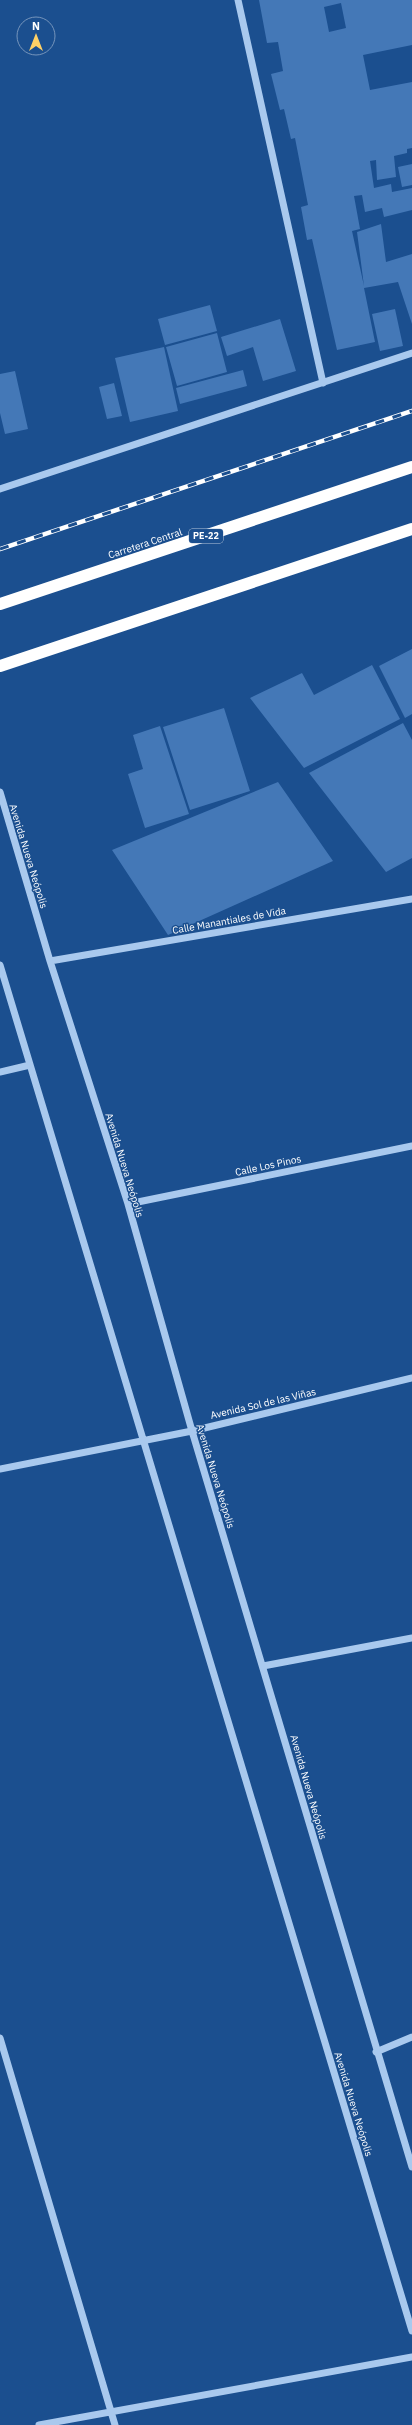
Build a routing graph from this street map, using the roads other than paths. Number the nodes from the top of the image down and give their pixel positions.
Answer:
1 (238, 0) edge
2 (412, 353) edge
3 (323, 383) junction
4 (412, 467) edge
5 (0, 489) edge
6 (412, 529) edge
7 (0, 604) edge
8 (0, 666) edge
9 (0, 792) edge
10 (412, 899) edge
11 (50, 961) junction
12 (0, 965) edge
13 (30, 1065) junction
14 (0, 1072) edge
15 (412, 1146) edge
16 (128, 1204) junction
17 (412, 1378) edge
18 (192, 1430) junction
19 (144, 1440) junction
20 (0, 1469) edge
21 (412, 1638) edge
22 (263, 1666) junction
23 (412, 2037) edge
24 (0, 2038) edge
25 (376, 2052) junction
26 (410, 2154) edge
27 (412, 2167) edge
28 (412, 2330) edge
29 (412, 2357) edge
30 (111, 2412) junction
31 (39, 2425) edge
32 (115, 2425) edge

1 - 3 street
2 - 3 street
3 - 5 street
4 - 7 highway, Carretera Central / PE-22
6 - 8 highway
9 - 11 street, Avenida Nueva Neópolis
10 - 11 street, Calle Manantiales de Vida
11 - 16 street, Avenida Nueva Neópolis
12 - 13 street, Avenida Nueva Neópolis
13 - 14 street
13 - 19 street, Avenida Nueva Neópolis
15 - 16 street, Calle Los Pinos
16 - 18 street, Avenida Nueva Neópolis
17 - 18 street, Avenida Sol de las Viñas
18 - 19 street, Avenida Sol de las Viñas
18 - 22 street, Avenida Nueva Neópolis
19 - 20 street, Avenida Sol de las Viñas
19 - 28 street, Avenida Nueva Neópolis
21 - 22 street
22 - 25 street, Avenida Nueva Neópolis
23 - 25 street
24 - 30 street
25 - 26 street, Avenida Nueva Neópolis
26 - 27 street, Avenida Nueva Neópolis
29 - 30 street
30 - 31 street
30 - 32 street

